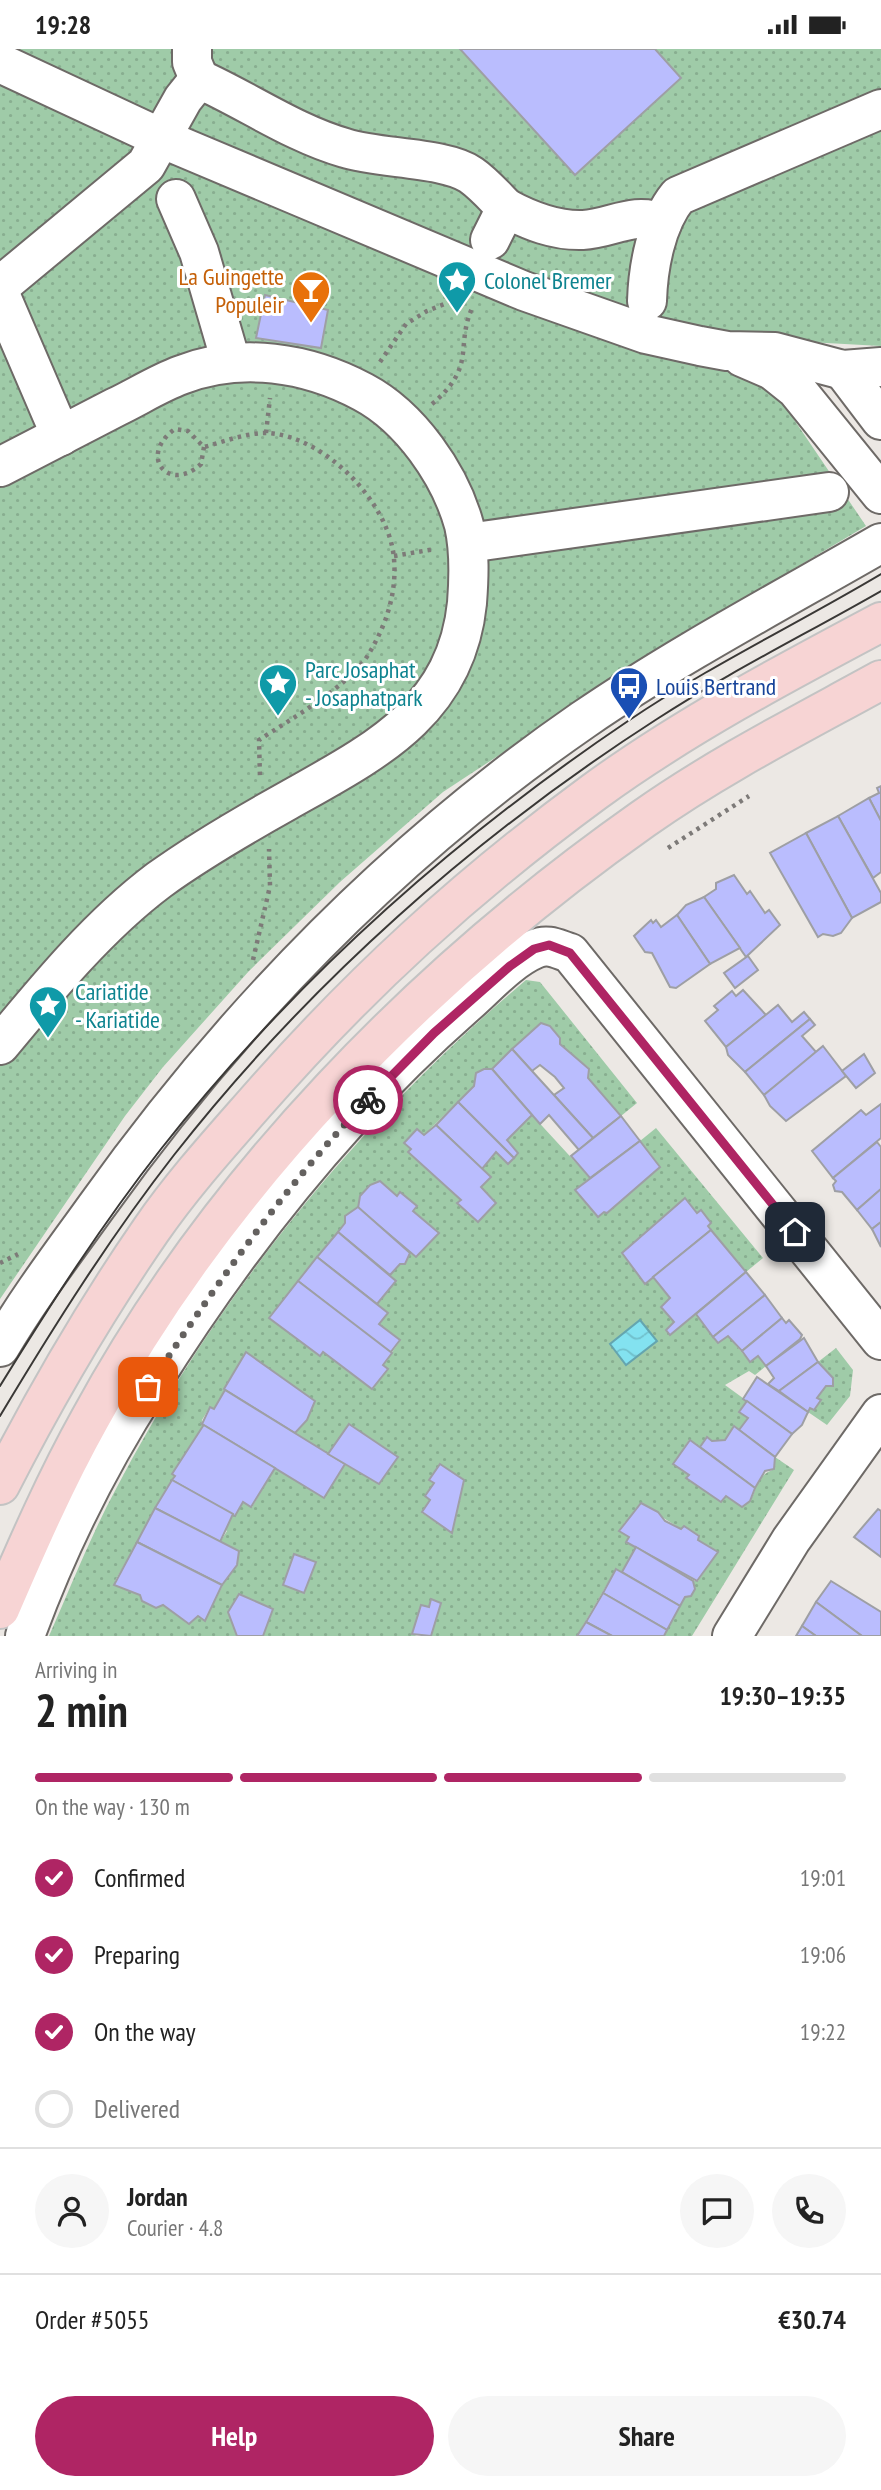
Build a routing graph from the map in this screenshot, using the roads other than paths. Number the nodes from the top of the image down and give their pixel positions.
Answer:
1 (0, 64) edge
2 (196, 64) edge
3 (881, 109) edge
4 (163, 139) junction
5 (176, 199) dead end
6 (662, 223) junction
7 (0, 286) edge
8 (0, 293) edge
9 (647, 302) dead end
10 (727, 351) junction
11 (866, 358) edge
12 (231, 362) junction
13 (881, 420) edge
14 (61, 436) junction
15 (0, 467) edge
16 (829, 492) dead end
17 (881, 494) edge
18 (468, 543) junction
19 (881, 543) edge
20 (881, 622) edge
21 (881, 680) edge
22 (0, 1045) edge
23 (881, 1340) edge
24 (0, 1347) edge
25 (881, 1414) edge
26 (0, 1485) edge
27 (0, 1609) edge
28 (25, 1636) edge
29 (732, 1636) edge

1 - 4 street
2 - 4 street
2 - 6 street
3 - 6 street
4 - 7 street
4 - 10 street
5 - 12 street
6 - 9 street
8 - 14 street
10 - 11 street
10 - 17 street
11 - 13 street
12 - 14 street
12 - 18 street
14 - 15 street
16 - 18 street
18 - 22 street
19 - 24 street
20 - 26 main road
21 - 27 main road
23 - 28 street
25 - 29 street

